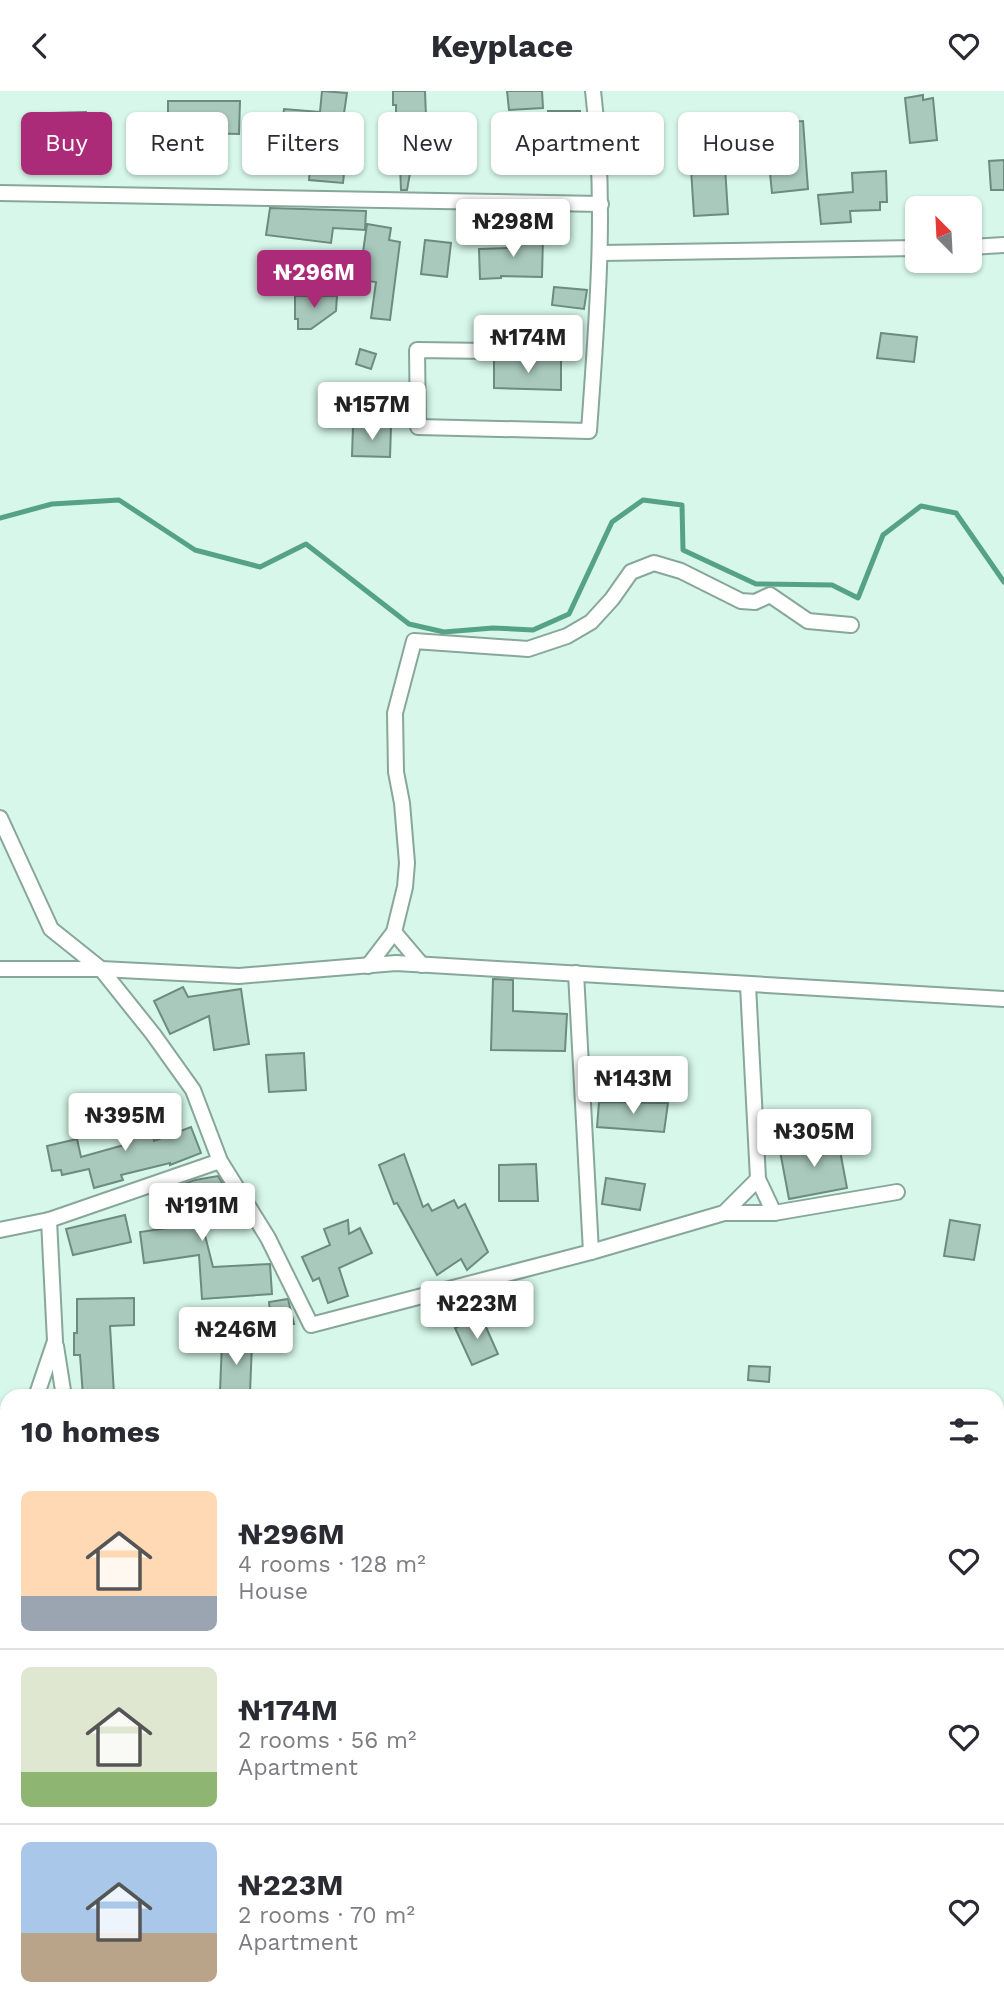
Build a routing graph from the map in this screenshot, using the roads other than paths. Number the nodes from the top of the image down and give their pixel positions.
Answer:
1 (593, 91) edge
2 (0, 193) edge
3 (601, 204) junction
4 (1004, 245) edge
5 (982, 246) edge
6 (905, 248) edge
7 (601, 253) junction
8 (490, 351) dead end
9 (851, 625) dead end
10 (0, 818) edge
11 (394, 932) junction
12 (368, 965) junction
13 (422, 965) junction
14 (0, 969) edge
15 (101, 969) junction
16 (576, 973) junction
17 (748, 985) junction
18 (1004, 999) edge
19 (220, 1161) junction
20 (758, 1179) junction
21 (897, 1192) dead end
22 (724, 1213) junction
23 (774, 1213) junction
24 (48, 1220) junction
25 (0, 1230) edge
26 (592, 1252) junction
27 (55, 1341) junction
28 (39, 1389) edge
29 (63, 1389) edge

1 - 3 street
2 - 3 street
3 - 7 street
4 - 5 street
6 - 7 street
7 - 8 street
9 - 11 street
10 - 15 street
11 - 12 street
11 - 13 street
12 - 13 street
12 - 15 street
13 - 16 street
14 - 15 street
15 - 19 street
16 - 17 street
16 - 26 street
17 - 18 street
17 - 20 street
19 - 24 street
19 - 26 street
20 - 22 street
20 - 23 street
21 - 23 street
22 - 23 street
22 - 26 street
24 - 25 street
24 - 27 street
27 - 28 street
27 - 29 street

